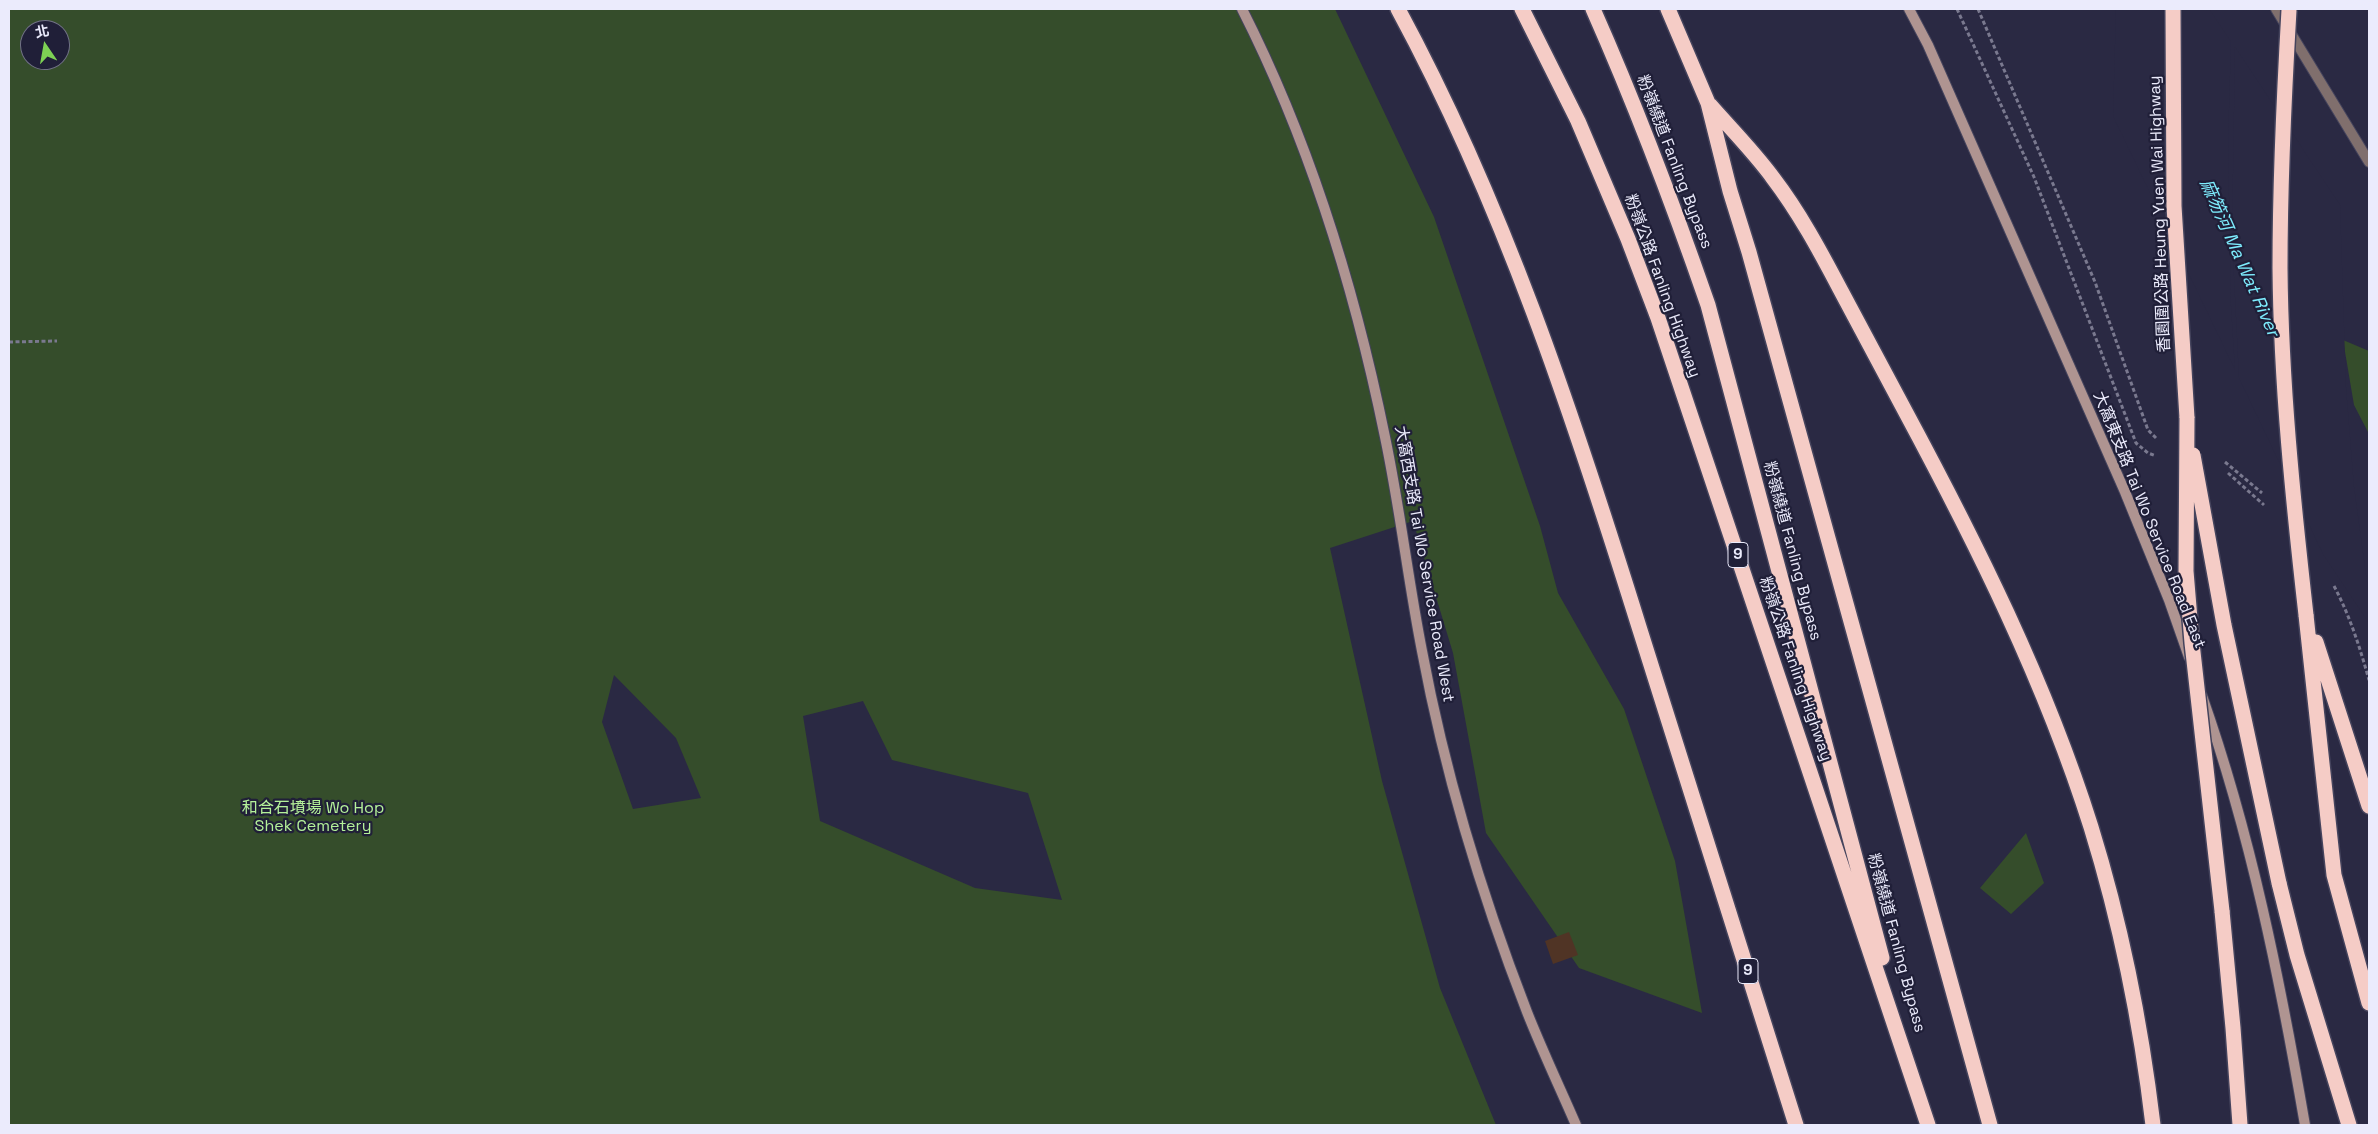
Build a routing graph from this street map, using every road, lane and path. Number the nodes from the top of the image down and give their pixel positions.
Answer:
1 (1242, 9) edge
2 (1398, 9) edge
3 (1522, 9) edge
4 (1593, 9) edge
5 (1668, 9) edge
6 (1909, 9) edge
7 (2173, 9) edge
8 (2276, 9) edge
9 (2289, 9) edge
10 (1708, 103) junction
11 (2369, 162) edge
12 (57, 341) dead end
13 (9, 342) edge
14 (2187, 418) junction
15 (2306, 615) junction
16 (2369, 806) edge
17 (2369, 1003) edge
18 (1926, 1120) edge
19 (1576, 1125) edge
20 (1796, 1125) edge
21 (1990, 1125) edge
22 (2153, 1125) edge
23 (2240, 1125) edge
24 (2304, 1125) edge
25 (2349, 1125) edge

1 - 19 street, 大窩西支路 Tai Wo Service Road West
2 - 20 highway, 9
3 - 18 highway, 粉嶺公路 Fanling Highway / 9
4 - 18 highway, 粉嶺繞道 Fanling Bypass
5 - 10 highway
6 - 24 street, 大窩東支路 Tai Wo Service Road East
7 - 14 highway, 香園圍公路 Heung Yuen Wai Highway
8 - 11 street
9 - 15 highway, bridge
10 - 21 highway
10 - 22 highway
12 - 13 path
14 - 23 highway, bridge
14 - 25 highway, bridge
15 - 16 highway
15 - 17 highway

